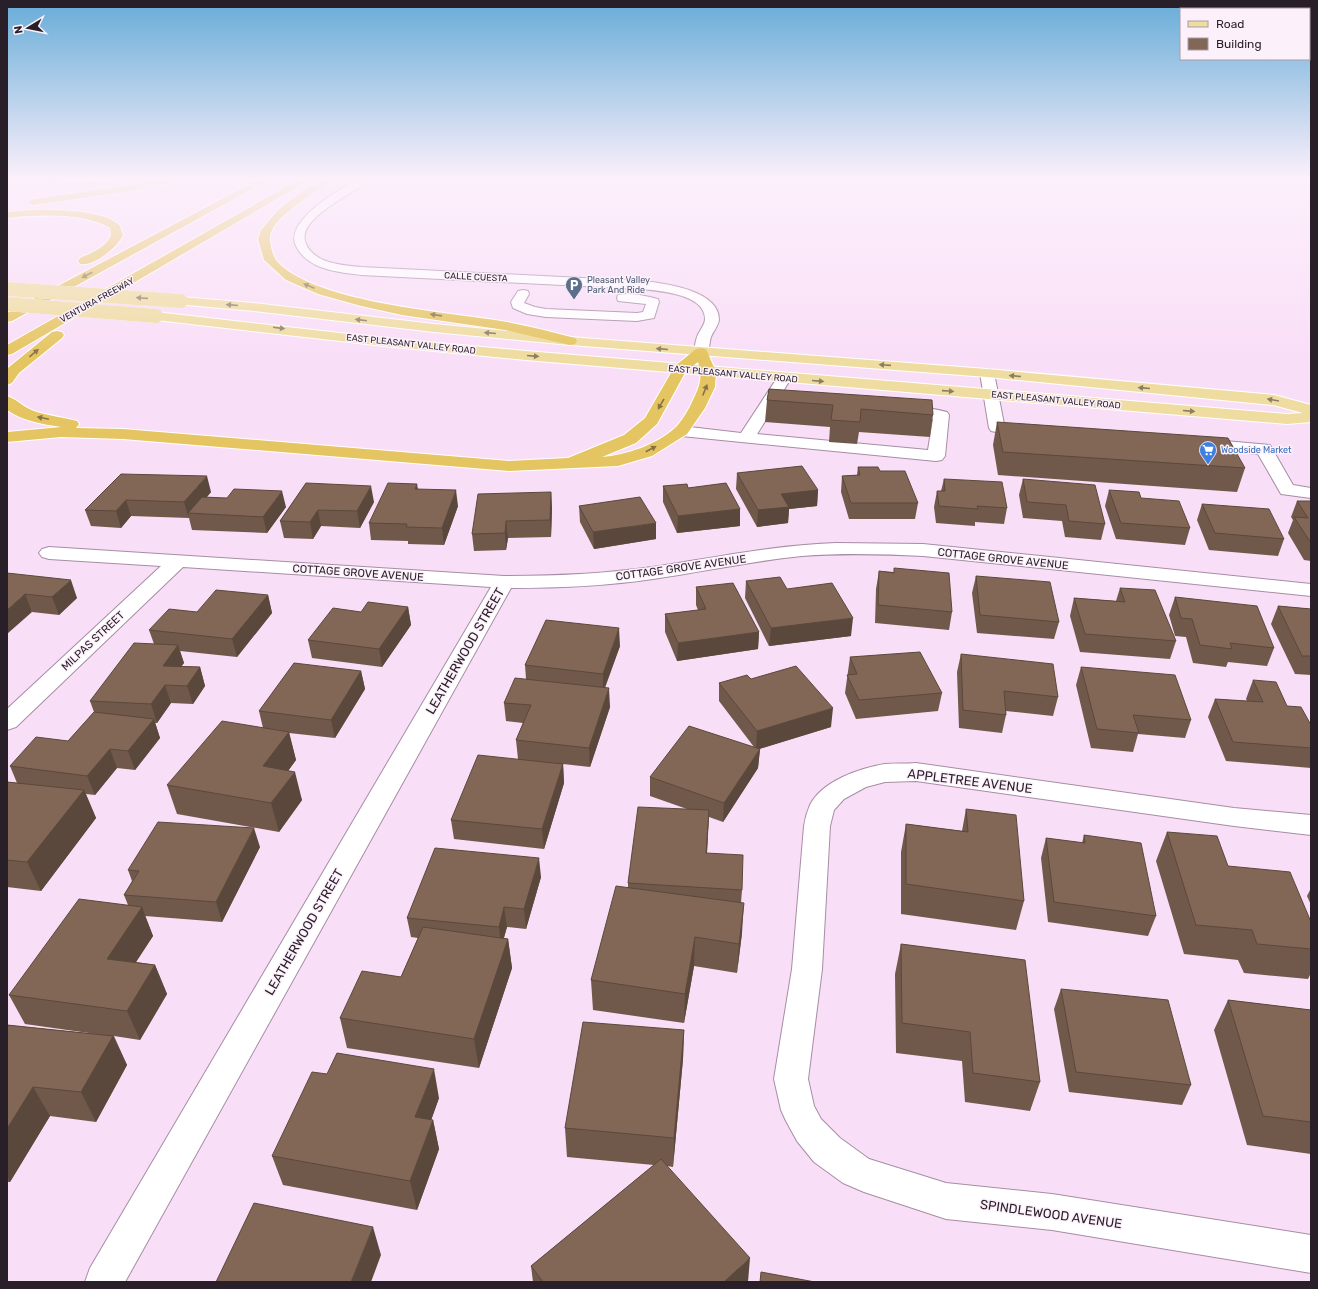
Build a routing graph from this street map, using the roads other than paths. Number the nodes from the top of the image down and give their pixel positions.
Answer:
1 (117, 237) edge
2 (157, 237) edge
3 (207, 237) edge
4 (264, 237) edge
5 (299, 237) edge
6 (76, 266) dead end
7 (150, 270) junction
8 (395, 273) junction
9 (48, 282) dead end
10 (590, 282) junction
11 (384, 287) dead end
12 (7, 289) edge
13 (508, 293) dead end
14 (523, 294) junction
15 (538, 294) dead end
16 (581, 296) dead end
17 (611, 298) dead end
18 (7, 304) edge
19 (7, 318) edge
20 (570, 341) junction
21 (7, 351) edge
22 (701, 352) junction
23 (680, 369) junction
24 (710, 372) junction
25 (987, 373) junction
26 (784, 378) junction
27 (7, 380) edge
28 (910, 389) junction
29 (990, 394) junction
30 (771, 400) junction
31 (7, 401) edge
32 (1311, 410) edge
33 (1311, 417) edge
34 (907, 420) junction
35 (681, 431) junction
36 (1044, 432) edge
37 (880, 433) edge
38 (123, 434) junction
39 (7, 437) edge
40 (746, 438) junction
41 (780, 441) junction
42 (1185, 443) edge
43 (878, 450) junction
44 (907, 453) junction
45 (571, 463) junction
46 (1311, 493) edge
47 (49, 553) dead end
48 (178, 561) junction
49 (504, 582) junction
50 (1311, 590) edge
51 (7, 722) edge
52 (1311, 825) edge
53 (810, 1130) joint
54 (1311, 1254) edge
55 (104, 1282) edge

1 - 6 highway
2 -> 19 highway
3 - 7 highway, VENTURA FREEWAY
20 -> 4 highway
5 - 8 street, CALLE CUESTA
7 - 21 highway, VENTURA FREEWAY
27 -> 7 highway
8 - 10 street, CALLE CUESTA
8 - 11 street
9 - 18 highway
10 - 16 street
10 - 22 street, CALLE CUESTA
20 -> 12 main road, EAST PLEASANT VALLEY ROAD, bridge
13 - 14 street
14 - 15 street
14 - 17 street
18 -> 23 main road, EAST PLEASANT VALLEY ROAD, bridge
22 -> 20 main road, EAST PLEASANT VALLEY ROAD
22 - 23 highway
22 - 24 highway
25 -> 22 main road, EAST PLEASANT VALLEY ROAD
23 - 24 main road, EAST PLEASANT VALLEY ROAD
23 -> 45 highway
24 - 26 main road, EAST PLEASANT VALLEY ROAD
35 -> 24 highway
25 - 29 street
32 -> 25 main road, EAST PLEASANT VALLEY ROAD
26 -> 28 main road, EAST PLEASANT VALLEY ROAD
26 - 30 street
28 -> 29 main road, EAST PLEASANT VALLEY ROAD
28 - 34 street
29 -> 33 main road, EAST PLEASANT VALLEY ROAD
29 - 36 street
30 - 40 street
30 - 41 street
38 -> 31 highway
34 - 44 street
34 - 44 street
35 - 40 street
45 -> 35 highway
37 - 43 street
38 - 39 highway
38 - 45 highway
40 - 41 street
41 - 43 street
42 - 46 street
43 - 44 street
47 - 48 street, COTTAGE GROVE AVENUE
48 - 49 street, COTTAGE GROVE AVENUE
48 - 51 street, MILPAS STREET
49 - 50 street, COTTAGE GROVE AVENUE
49 - 55 street, LEATHERWOOD STREET
52 - 53 street, APPLETREE AVENUE
53 - 54 street, SPINDLEWOOD AVENUE

